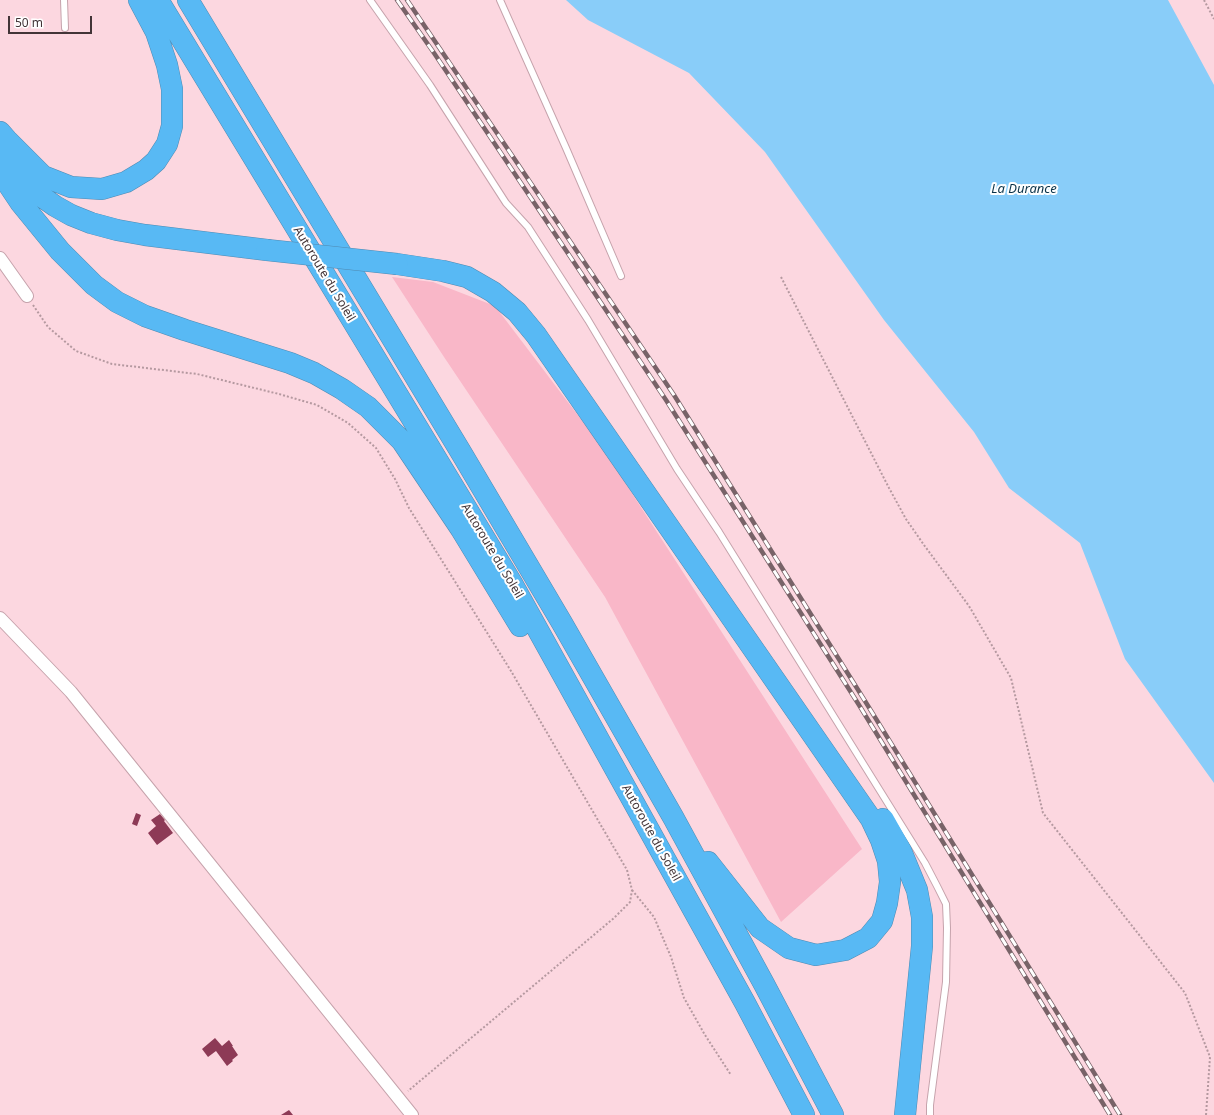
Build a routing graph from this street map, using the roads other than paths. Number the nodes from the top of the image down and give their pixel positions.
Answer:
1 (64, 0) edge
2 (139, 0) edge
3 (158, 0) edge
4 (188, 0) edge
5 (370, 0) edge
6 (500, 0) edge
7 (65, 28) dead end
8 (0, 132) edge
9 (0, 143) edge
10 (0, 155) edge
11 (0, 172) edge
12 (264, 244) junction
13 (0, 258) edge
14 (394, 259) junction
15 (621, 276) dead end
16 (27, 296) road end
17 (0, 618) edge
18 (673, 817) junction
19 (667, 862) junction
20 (412, 1115) edge
21 (804, 1115) edge
22 (833, 1115) edge
23 (905, 1115) edge
24 (930, 1115) edge

1 - 7 lane
2 - 8 highway
3 - 19 highway, Autoroute du Soleil
4 - 18 highway, Autoroute du Soleil
5 - 24 lane
6 - 15 lane
9 - 12 highway
10 - 12 highway
11 - 19 highway
12 - 14 highway, bridge
13 - 16 street
14 - 18 highway
14 - 23 highway
17 - 20 street
18 - 22 highway, Autoroute du Soleil
19 - 21 highway, Autoroute du Soleil

